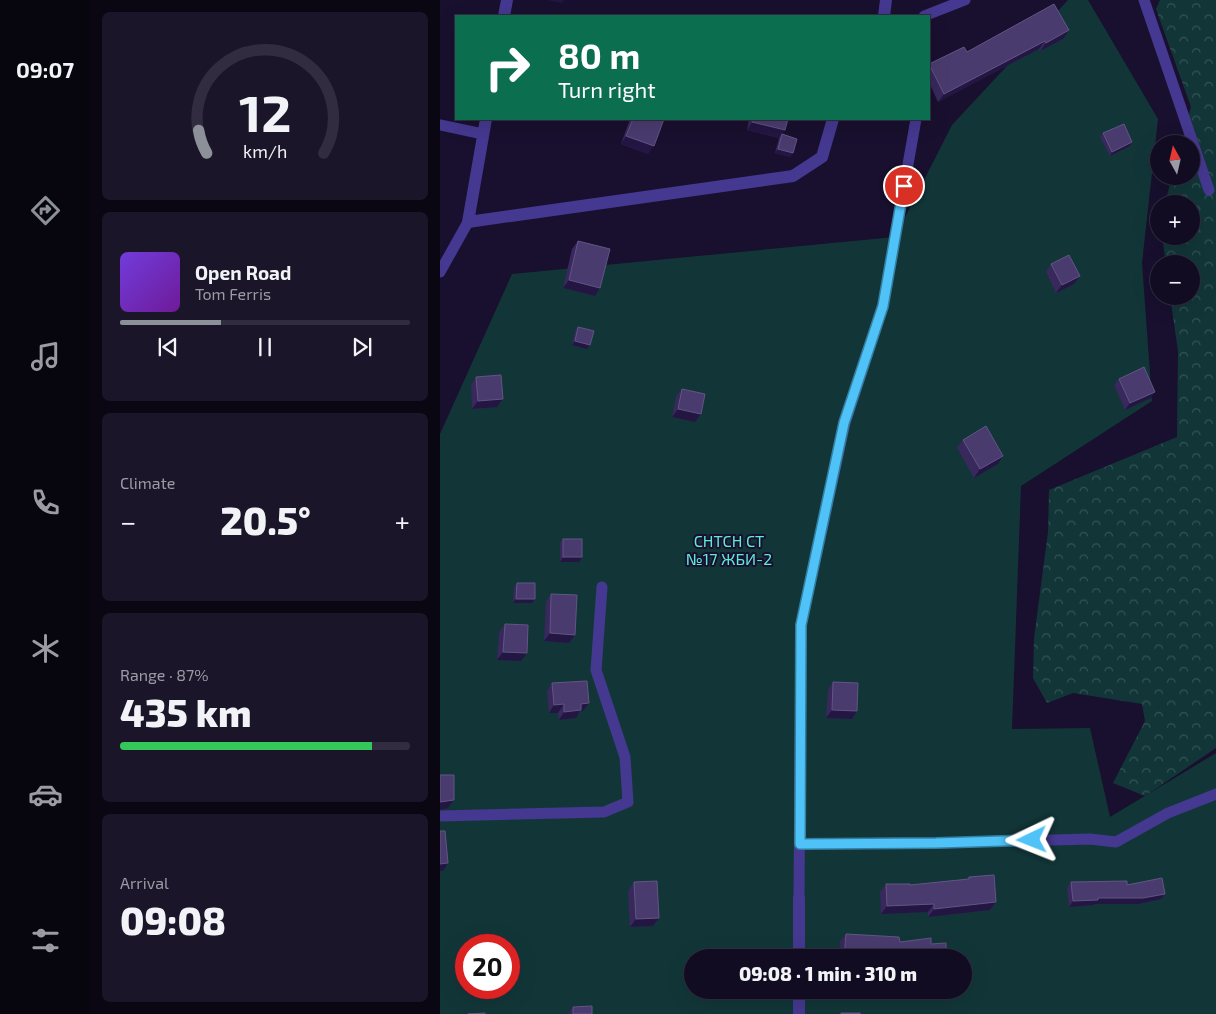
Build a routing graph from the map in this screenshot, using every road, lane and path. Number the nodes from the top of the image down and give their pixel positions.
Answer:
1 (507, 0) edge
2 (886, 0) edge
3 (965, 0) edge
4 (1144, 0) edge
5 (504, 15) edge
6 (884, 15) edge
7 (927, 15) edge
8 (486, 120) edge
9 (833, 120) edge
10 (916, 120) edge
11 (440, 125) edge
12 (483, 134) junction
13 (1208, 190) dead end
14 (468, 222) junction
15 (440, 272) edge
16 (602, 587) dead end
17 (1216, 794) edge
18 (440, 816) edge
19 (800, 844) junction
20 (799, 898) joint
21 (799, 949) edge
22 (799, 999) edge
23 (799, 1014) edge

1 - 5 street
2 - 6 street
3 - 7 lane
4 - 13 lane
8 - 12 street
9 - 14 street
10 - 19 lane
11 - 12 lane
12 - 14 street
14 - 15 lane
16 - 18 lane
17 - 19 lane
19 - 20 lane
20 - 21 street
22 - 23 street

